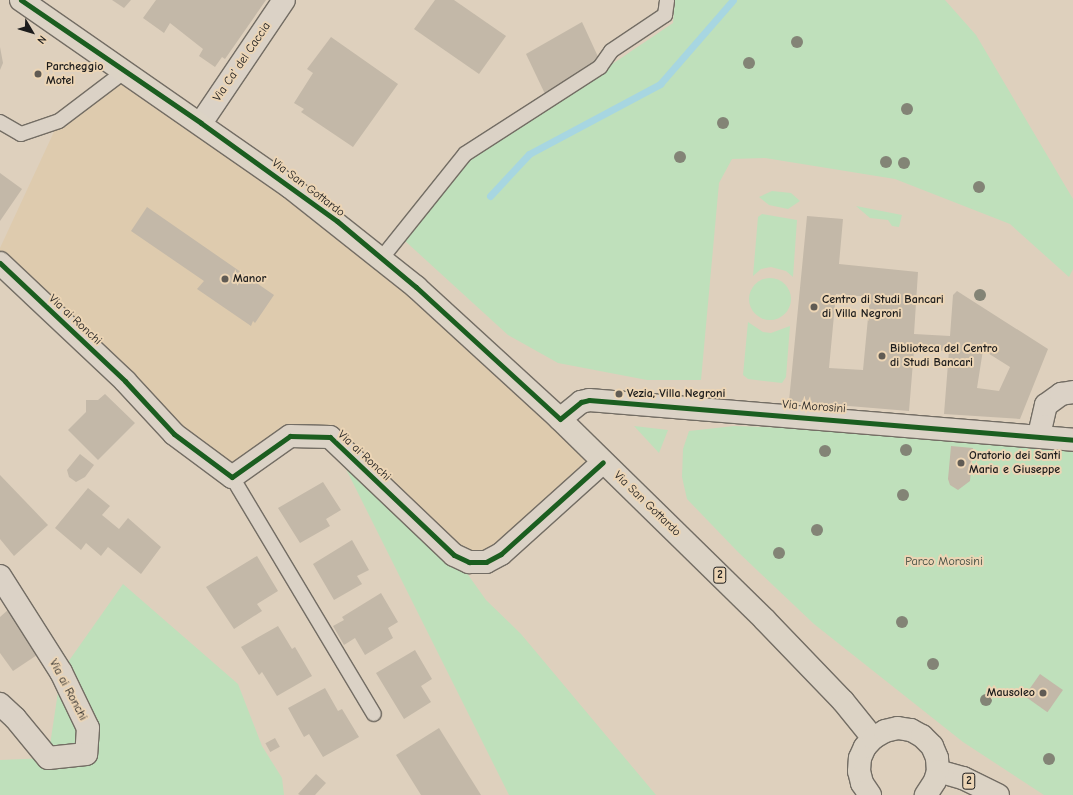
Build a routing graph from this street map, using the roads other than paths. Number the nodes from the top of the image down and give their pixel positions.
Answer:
1 (22, 0) edge
2 (284, 0) edge
3 (667, 0) edge
4 (125, 72) junction
5 (0, 122) edge
6 (200, 123) junction
7 (381, 259) junction
8 (0, 263) edge
9 (1073, 392) edge
10 (560, 419) junction
11 (1039, 435) junction
12 (1073, 440) edge
13 (603, 462) junction
14 (232, 477) junction
15 (0, 576) edge
16 (0, 704) edge
17 (374, 714) dead end
18 (873, 738) junction
19 (938, 771) junction
20 (868, 794) edge
21 (926, 795) edge
22 (998, 795) edge

1 - 4 main road, Via San Gottardo / 2
2 - 6 street, Via Ca' del Caccia
3 - 7 lane
4 - 5 lane
4 - 6 main road, Via San Gottardo / 2
6 - 7 main road, Via San Gottardo / 2
7 - 10 main road, Via San Gottardo / 2
8 - 14 street, Via ai Ronchi
9 - 11 street
10 - 11 street, Via Morosini
10 - 13 main road, Via San Gottardo / 2
11 - 12 street, Via Morosini
13 - 14 street, Via ai Ronchi
13 - 18 main road, Via San Gottardo / 2
14 - 17 lane
15 - 16 street, Via ai Ronchi
18 - 19 main road
18 - 20 main road
19 - 21 main road
19 - 22 main road, 2

